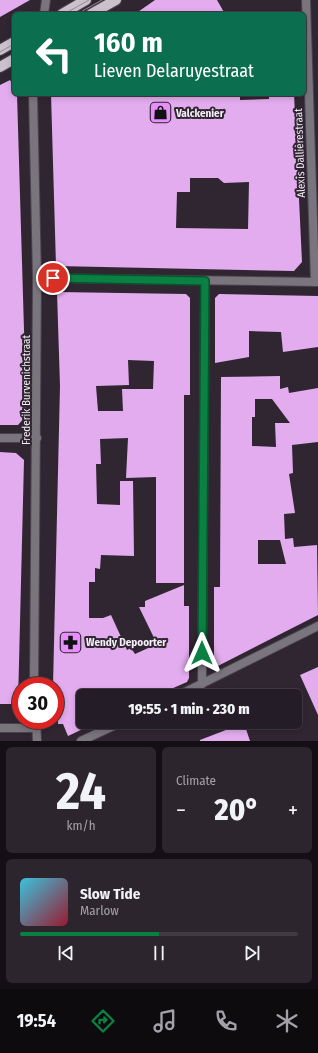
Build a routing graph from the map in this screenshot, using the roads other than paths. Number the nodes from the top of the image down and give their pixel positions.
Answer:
1 (46, 0) edge
2 (86, 0) edge
3 (116, 0) edge
4 (306, 0) edge
5 (44, 12) edge
6 (65, 12) edge
7 (95, 12) edge
8 (12, 43) edge
9 (0, 50) edge
10 (12, 60) edge
11 (0, 67) edge
12 (32, 96) edge
13 (37, 278) junction
14 (205, 281) junction
15 (316, 282) edge
16 (0, 438) edge
17 (37, 438) junction
18 (318, 626) edge
19 (34, 677) edge
20 (202, 684) junction
21 (192, 689) edge
22 (12, 727) edge
23 (0, 728) edge
24 (36, 729) edge
25 (107, 729) edge
26 (37, 741) edge
27 (81, 741) edge

1 - 5 street
2 - 6 main road
3 - 7 main road
4 - 15 street, Alexis Dallièrestraat
8 - 9 main road
10 - 11 main road
12 - 13 street, Frederik Burvenichstraat
13 - 14 street
13 - 17 street, Frederik Burvenichstraat
14 - 15 street
14 - 20 street
16 - 17 street
17 - 19 street, Frederik Burvenichstraat
18 - 20 street
20 - 21 street
22 - 23 street
24 - 26 street
25 - 27 street

